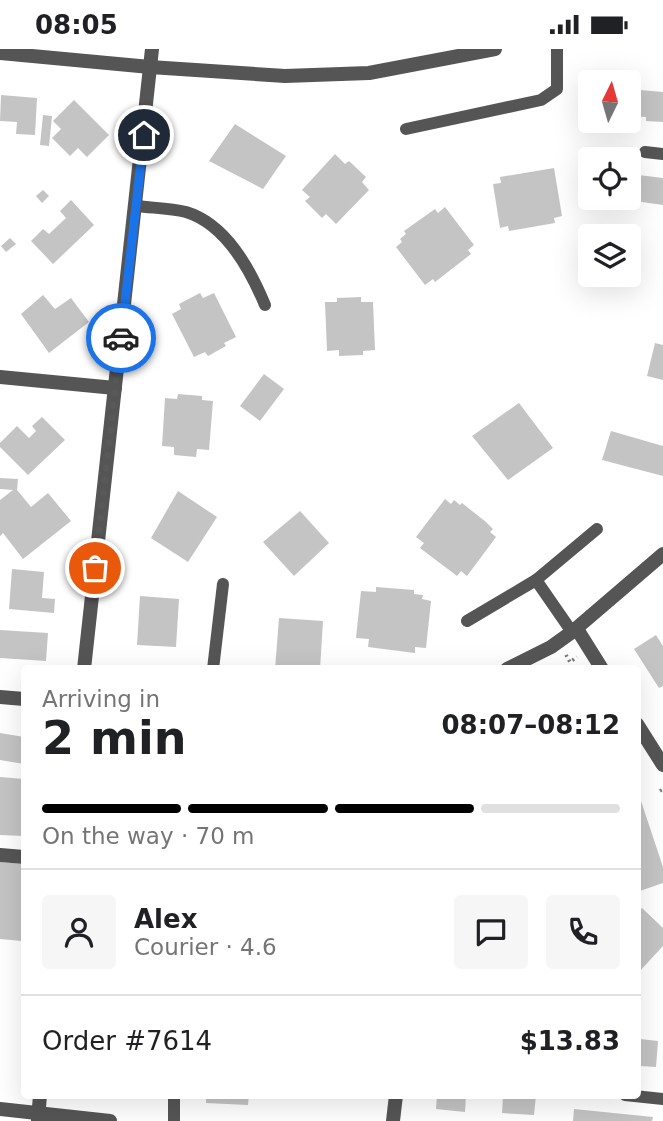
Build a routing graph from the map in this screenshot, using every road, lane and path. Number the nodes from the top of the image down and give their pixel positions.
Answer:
1 (152, 49) edge
2 (495, 49) edge
3 (557, 49) edge
4 (0, 53) edge
5 (150, 67) junction
6 (406, 129) dead end
7 (645, 152) dead end
8 (663, 154) edge
9 (137, 206) junction
10 (265, 305) dead end
11 (0, 377) edge
12 (115, 388) junction
13 (597, 529) dead end
14 (663, 554) edge
15 (536, 580) junction
16 (223, 584) dead end
17 (467, 621) dead end
18 (575, 630) junction
19 (84, 665) edge
20 (213, 665) edge
21 (515, 665) edge
22 (599, 665) edge
23 (0, 697) edge
24 (21, 699) edge
25 (641, 730) edge
26 (663, 765) edge
27 (0, 855) edge
28 (21, 857) edge
29 (641, 1097) edge
30 (40, 1099) edge
31 (174, 1099) edge
32 (396, 1099) edge
33 (663, 1099) edge
34 (0, 1109) edge
35 (38, 1117) edge
36 (110, 1121) edge
37 (174, 1121) edge
38 (393, 1121) edge

1 - 5 street
2 - 5 street
3 - 6 lane
4 - 5 street
5 - 9 street
7 - 8 lane
9 - 10 lane
9 - 12 street
11 - 12 street
12 - 19 street
13 - 15 lane
14 - 18 street
15 - 17 lane
15 - 18 lane
16 - 20 lane
18 - 21 street
18 - 22 street
23 - 24 street
25 - 26 street
27 - 28 street
29 - 33 lane
30 - 35 street
31 - 37 lane
32 - 38 street
34 - 35 street
35 - 36 street

